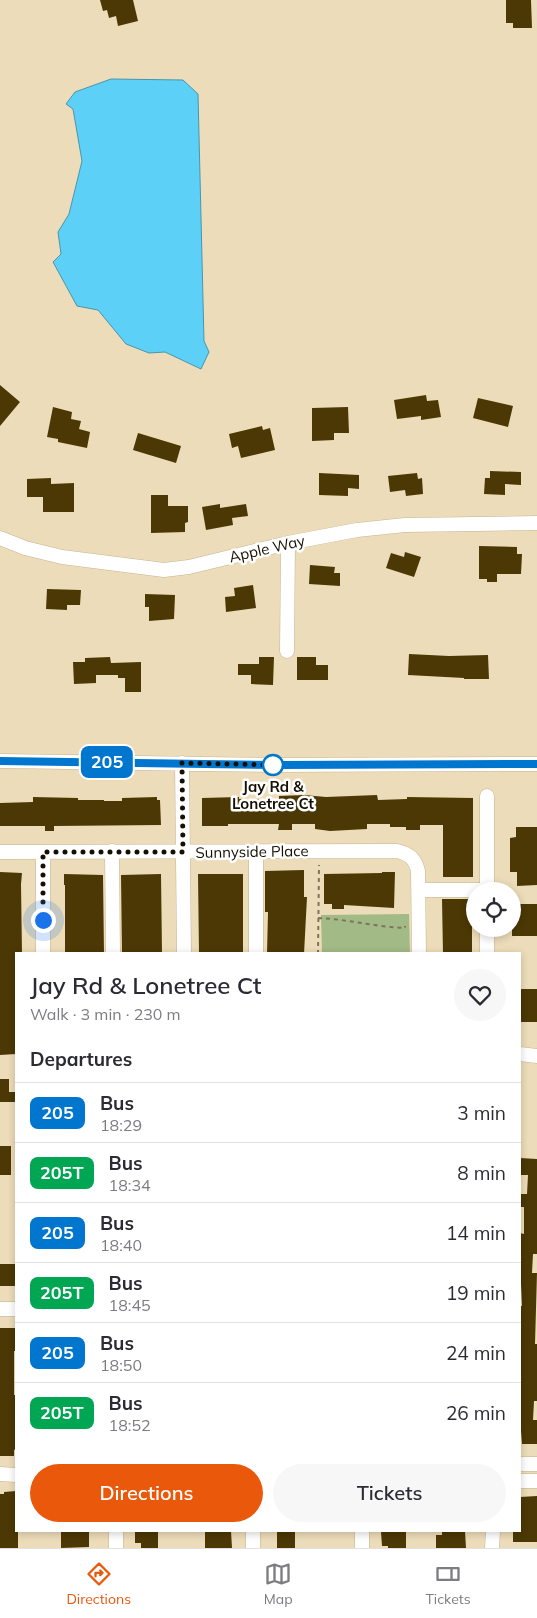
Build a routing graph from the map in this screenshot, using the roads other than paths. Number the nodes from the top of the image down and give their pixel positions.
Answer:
1 (537, 523) edge
2 (0, 538) edge
3 (288, 543) junction
4 (287, 651) dead end
5 (0, 761) edge
6 (182, 763) junction
7 (537, 764) edge
8 (487, 796) dead end
9 (112, 851) junction
10 (0, 852) edge
11 (43, 852) junction
12 (183, 852) junction
13 (256, 852) junction
14 (487, 882) edge
15 (419, 890) junction
16 (466, 890) edge
17 (487, 937) edge
18 (43, 952) edge
19 (113, 952) edge
20 (184, 952) edge
21 (256, 952) edge
22 (419, 952) edge
23 (487, 952) edge
24 (521, 1054) edge
25 (537, 1056) edge
26 (0, 1309) edge
27 (15, 1309) edge
28 (521, 1464) edge
29 (537, 1464) edge
30 (0, 1474) edge
31 (15, 1475) edge
32 (521, 1481) edge
33 (537, 1481) edge
34 (116, 1532) edge
35 (253, 1532) edge
36 (362, 1532) edge
37 (493, 1532) edge
38 (116, 1548) edge
39 (253, 1548) edge
40 (362, 1548) edge
41 (492, 1548) edge

1 - 3 street, Apple Way
2 - 3 street, Apple Way
3 - 4 street
5 - 6 street
6 - 7 street
6 - 12 street
8 - 14 street
9 - 11 street, Sunnyside Place
9 - 12 street, Sunnyside Place
9 - 19 street
10 - 11 street, Sunnyside Place
11 - 18 street
12 - 13 street, Sunnyside Place
12 - 20 street
13 - 15 street, Sunnyside Place
13 - 21 street
15 - 16 street
15 - 22 street
17 - 23 street
24 - 25 street
26 - 27 street
28 - 29 street
30 - 31 street
32 - 33 street
34 - 38 street
35 - 39 street
36 - 40 street
37 - 41 street

